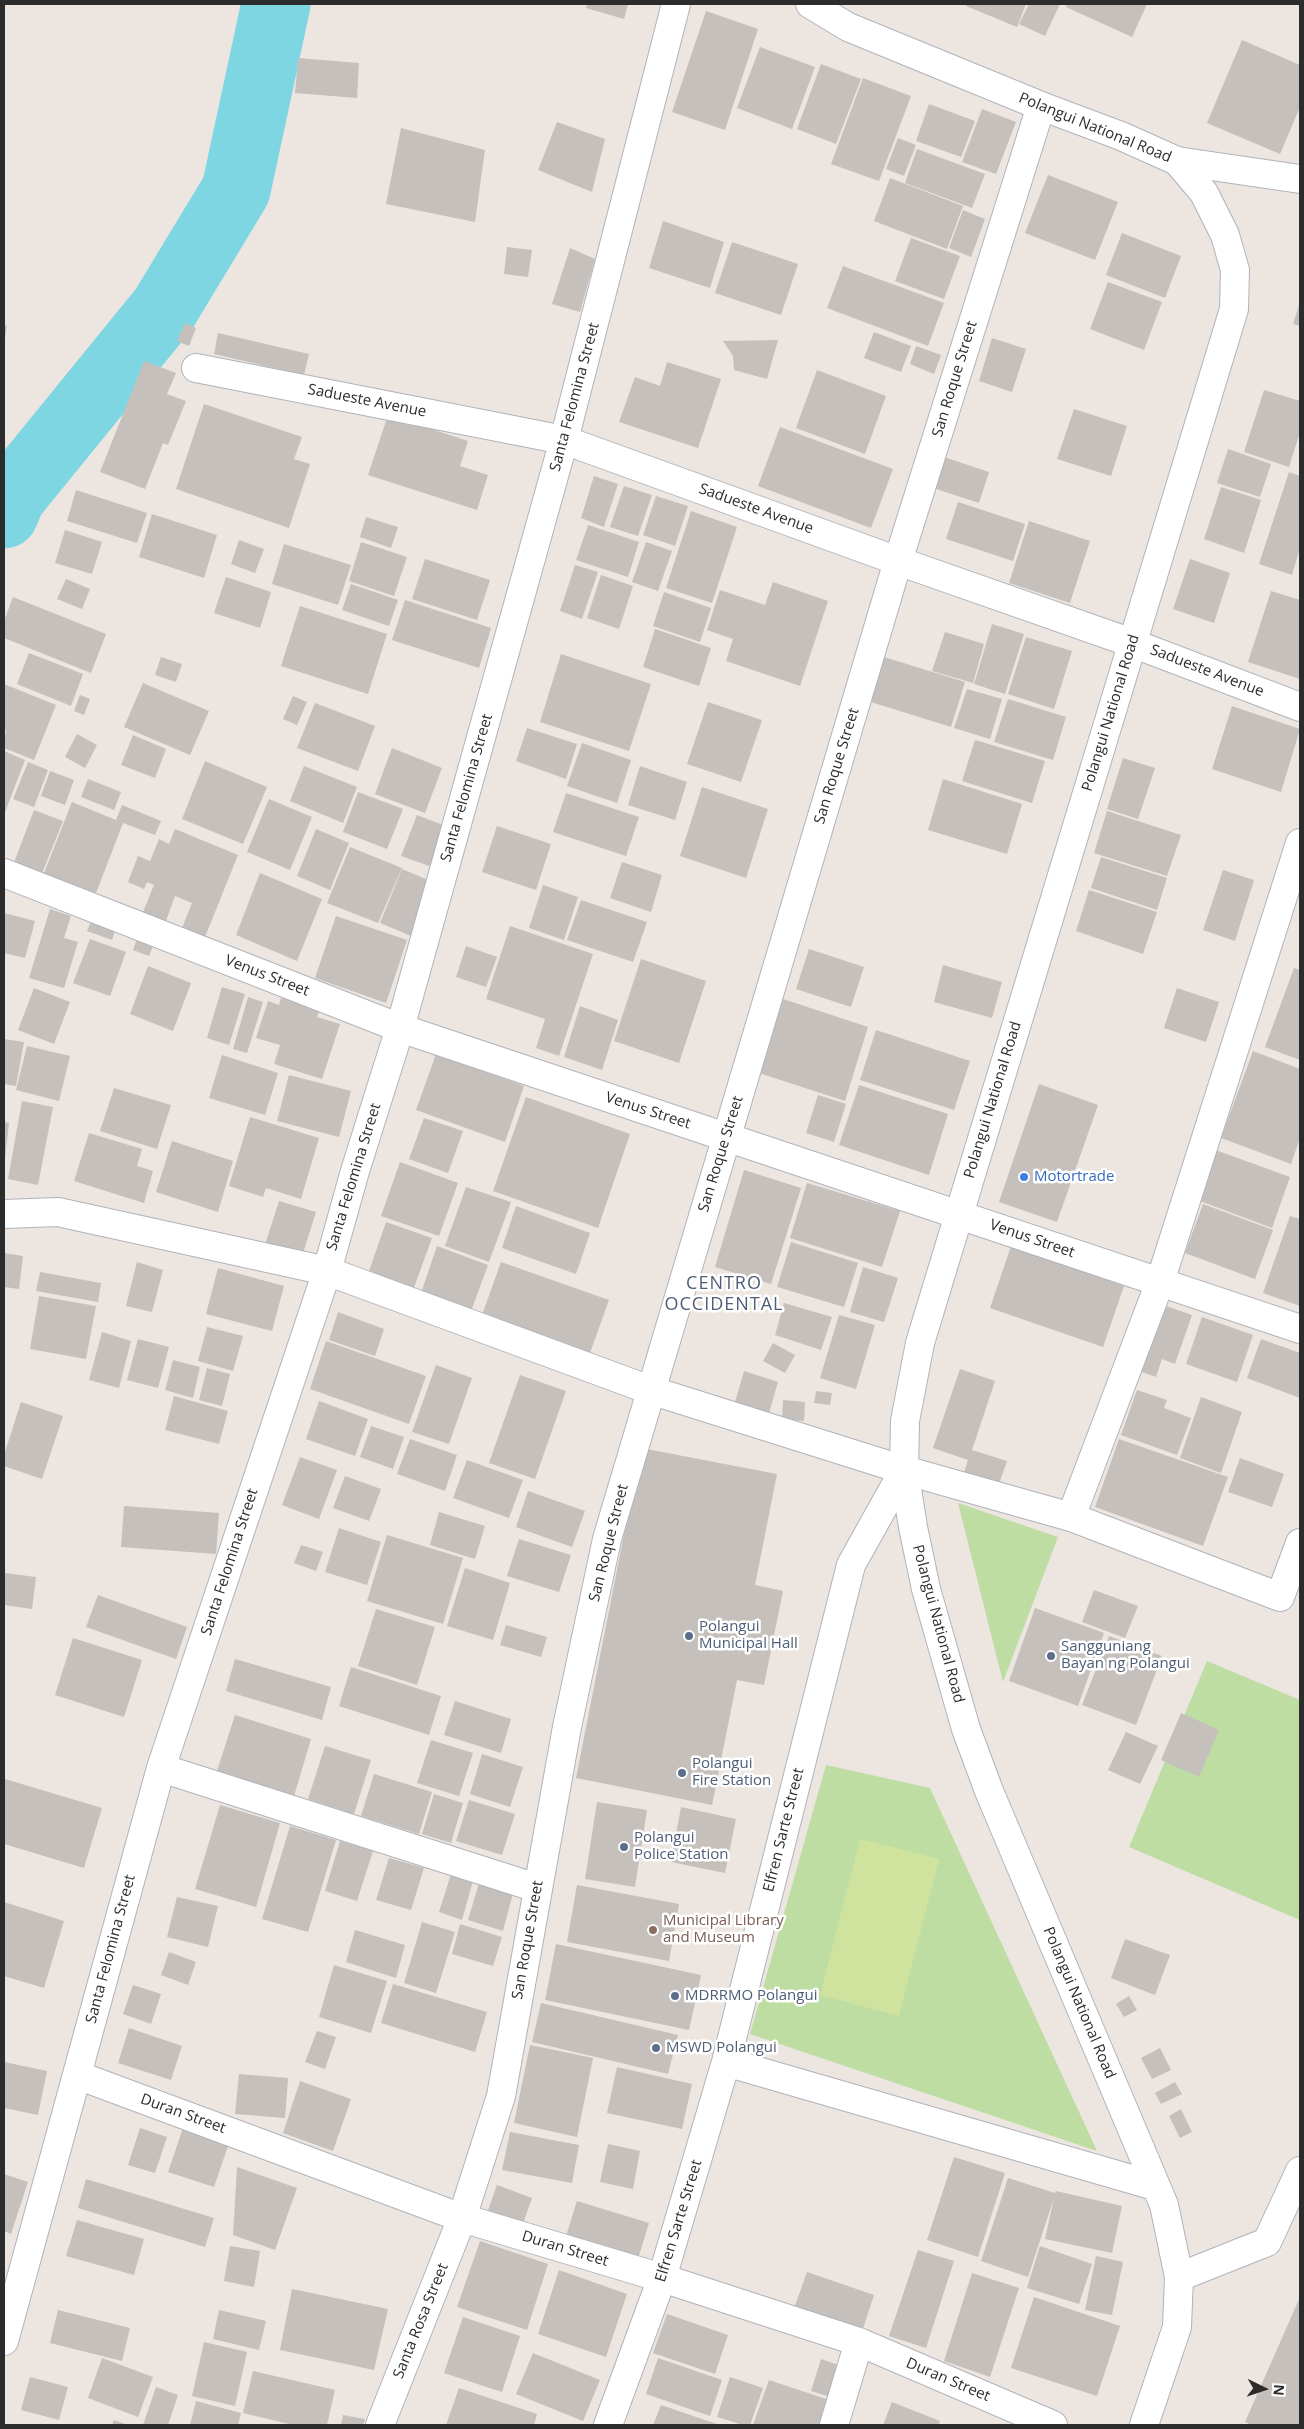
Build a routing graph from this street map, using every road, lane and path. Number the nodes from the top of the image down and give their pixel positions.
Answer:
1 (676, 4) edge
2 (810, 4) edge
3 (1041, 106) junction
4 (1177, 161) junction
5 (1300, 179) edge
6 (196, 368) dead end
7 (564, 440) junction
8 (898, 561) junction
9 (1132, 643) junction
10 (1300, 707) edge
11 (1300, 843) edge
12 (4, 872) edge
13 (400, 1028) junction
14 (726, 1137) junction
15 (4, 1214) edge
16 (958, 1214) junction
17 (327, 1271) junction
18 (1160, 1282) junction
19 (1300, 1329) edge
20 (650, 1390) junction
21 (904, 1470) junction
22 (1071, 1517) junction
23 (1300, 1543) edge
24 (161, 1768) junction
25 (537, 1888) junction
26 (726, 2062) junction
27 (77, 2075) junction
28 (1300, 2171) edge
29 (1156, 2186) junction
30 (462, 2218) junction
31 (1180, 2277) junction
32 (662, 2278) junction
33 (4, 2341) edge
34 (859, 2342) junction
35 (1150, 2422) edge
36 (380, 2425) edge
37 (608, 2425) edge
38 (834, 2425) edge
39 (1052, 2425) edge

1 - 7 street, Santa Felomina Street
2 - 3 street, Polangui National Road
3 - 4 street, Polangui National Road
3 - 8 street, San Roque Street
4 - 5 street
4 - 9 street, Polangui National Road
6 - 7 street, Sadueste Avenue
7 - 8 street, Sadueste Avenue
7 - 13 street, Santa Felomina Street
8 - 9 street, Sadueste Avenue
8 - 14 street, San Roque Street
9 - 10 street, Sadueste Avenue
9 - 16 street, Polangui National Road
11 - 18 street
12 - 13 street, Venus Street
13 - 14 street, Venus Street
13 - 17 street, Santa Felomina Street
14 - 16 street, Venus Street
14 - 20 street, San Roque Street
15 - 17 street
16 - 18 street, Venus Street
16 - 21 street, Polangui National Road
17 - 20 street
17 - 24 street, Santa Felomina Street
18 - 19 street, Venus Street
18 - 22 street
20 - 21 street
20 - 25 street, San Roque Street
21 - 22 street
21 - 26 street, Elfren Sarte Street
21 - 29 street, Polangui National Road
22 - 23 street
24 - 25 street
24 - 27 street, Santa Felomina Street
25 - 30 street, San Roque Street
26 - 29 street
26 - 32 street, Elfren Sarte Street
27 - 30 street, Duran Street
27 - 33 street, Santa Felomina Street
28 - 31 street
29 - 31 street, Polangui National Road
30 - 32 street, Duran Street
30 - 36 street, Santa Rosa Street
31 - 35 street, Polangui National Road
32 - 34 street, Duran Street
32 - 37 street, Elfren Sarte Street
34 - 38 street
34 - 39 street, Duran Street

